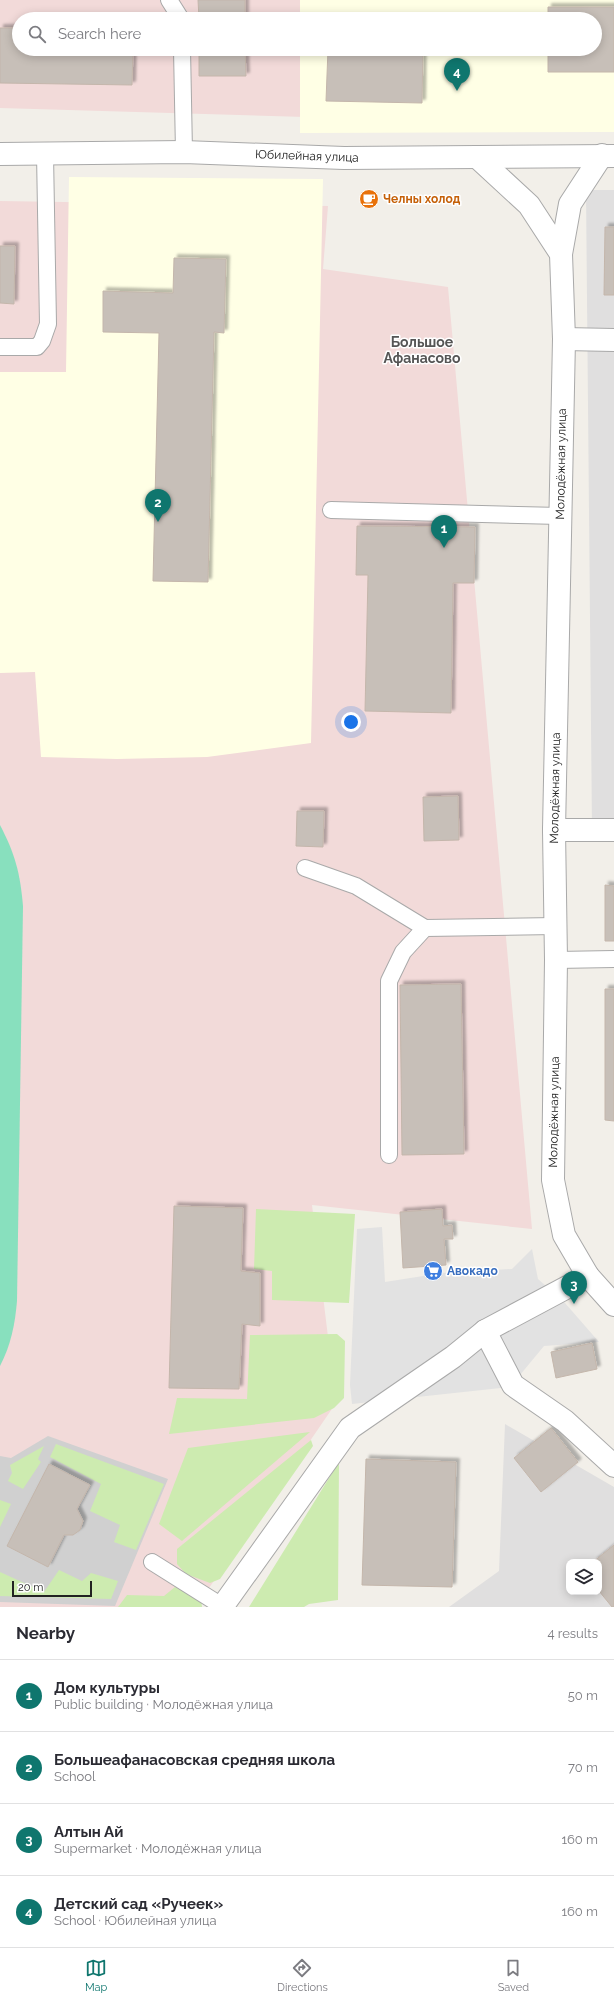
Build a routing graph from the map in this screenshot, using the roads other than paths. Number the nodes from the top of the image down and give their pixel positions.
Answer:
1 (169, 0) edge
2 (177, 12) edge
3 (182, 56) edge
4 (184, 152) junction
5 (0, 154) edge
6 (45, 154) junction
7 (608, 156) edge
8 (478, 158) junction
9 (561, 254) junction
10 (564, 339) junction
11 (614, 340) edge
12 (0, 346) edge
13 (331, 510) dead end
14 (560, 516) junction
15 (554, 830) junction
16 (614, 830) edge
17 (305, 868) dead end
18 (555, 926) junction
19 (425, 928) junction
20 (614, 959) edge
21 (556, 960) junction
22 (389, 1154) dead end
23 (588, 1276) junction
24 (614, 1305) edge
25 (485, 1331) junction
26 (614, 1466) edge
27 (152, 1562) dead end
28 (222, 1607) edge

1 - 2 lane
3 - 4 lane
4 - 6 street, Юбилейная улица
4 - 8 street, Юбилейная улица
5 - 6 street, Юбилейная улица
6 - 12 lane
7 - 8 street, Юбилейная улица
7 - 9 street, Молодёжная улица
8 - 9 street
9 - 10 street, Молодёжная улица
10 - 11 street
10 - 14 street, Молодёжная улица
13 - 14 lane
14 - 15 street, Молодёжная улица
15 - 16 street
15 - 18 street, Молодёжная улица
17 - 19 lane
18 - 19 lane
18 - 21 street, Молодёжная улица
19 - 22 lane
20 - 21 lane
21 - 23 street, Молодёжная улица
23 - 24 street, Молодёжная улица
23 - 25 street
25 - 26 street
25 - 28 street
27 - 28 lane

